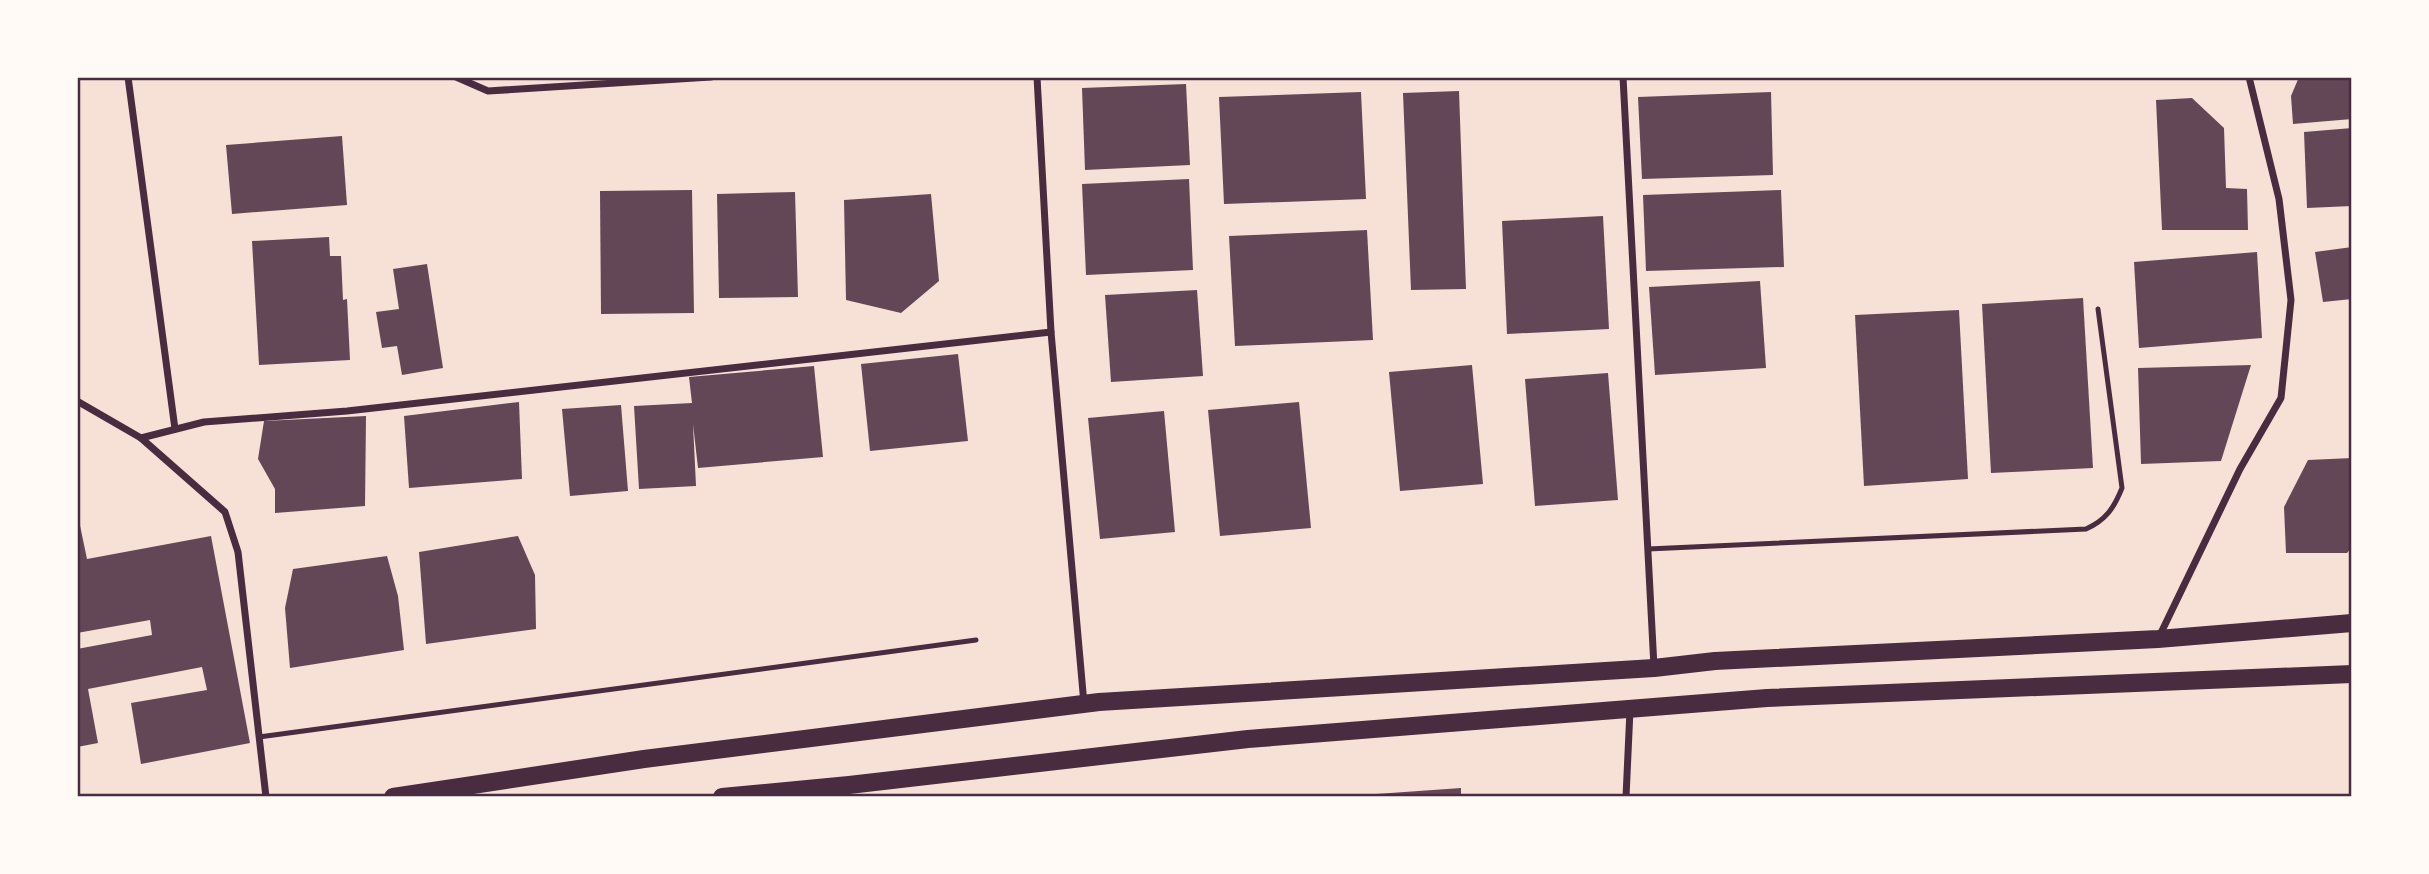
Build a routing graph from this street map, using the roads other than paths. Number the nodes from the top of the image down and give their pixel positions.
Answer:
1 (128, 77) edge
2 (456, 77) edge
3 (711, 77) edge
4 (1037, 77) edge
5 (1623, 77) edge
6 (2249, 77) edge
7 (2098, 309) dead end
8 (1051, 332) junction
9 (77, 401) edge
10 (175, 429) junction
11 (141, 438) junction
12 (1648, 548) junction
13 (2352, 623) edge
14 (2158, 639) junction
15 (976, 640) dead end
16 (1654, 668) junction
17 (2352, 674) edge
18 (1084, 704) junction
19 (1630, 709) junction
20 (259, 737) junction
21 (851, 791) edge
22 (266, 797) edge
23 (393, 797) edge
24 (722, 797) edge
25 (1626, 797) edge

1 - 10 street
2 - 3 street
4 - 8 street
5 - 12 street
6 - 14 street
7 - 12 lane
8 - 10 street
8 - 18 street
9 - 11 street
10 - 11 street
11 - 20 street
12 - 16 street
13 - 14 main road
14 - 16 main road
15 - 20 lane
16 - 18 main road
17 - 19 main road
18 - 23 main road
19 - 21 main road
19 - 25 street
20 - 22 street
21 - 24 main road

